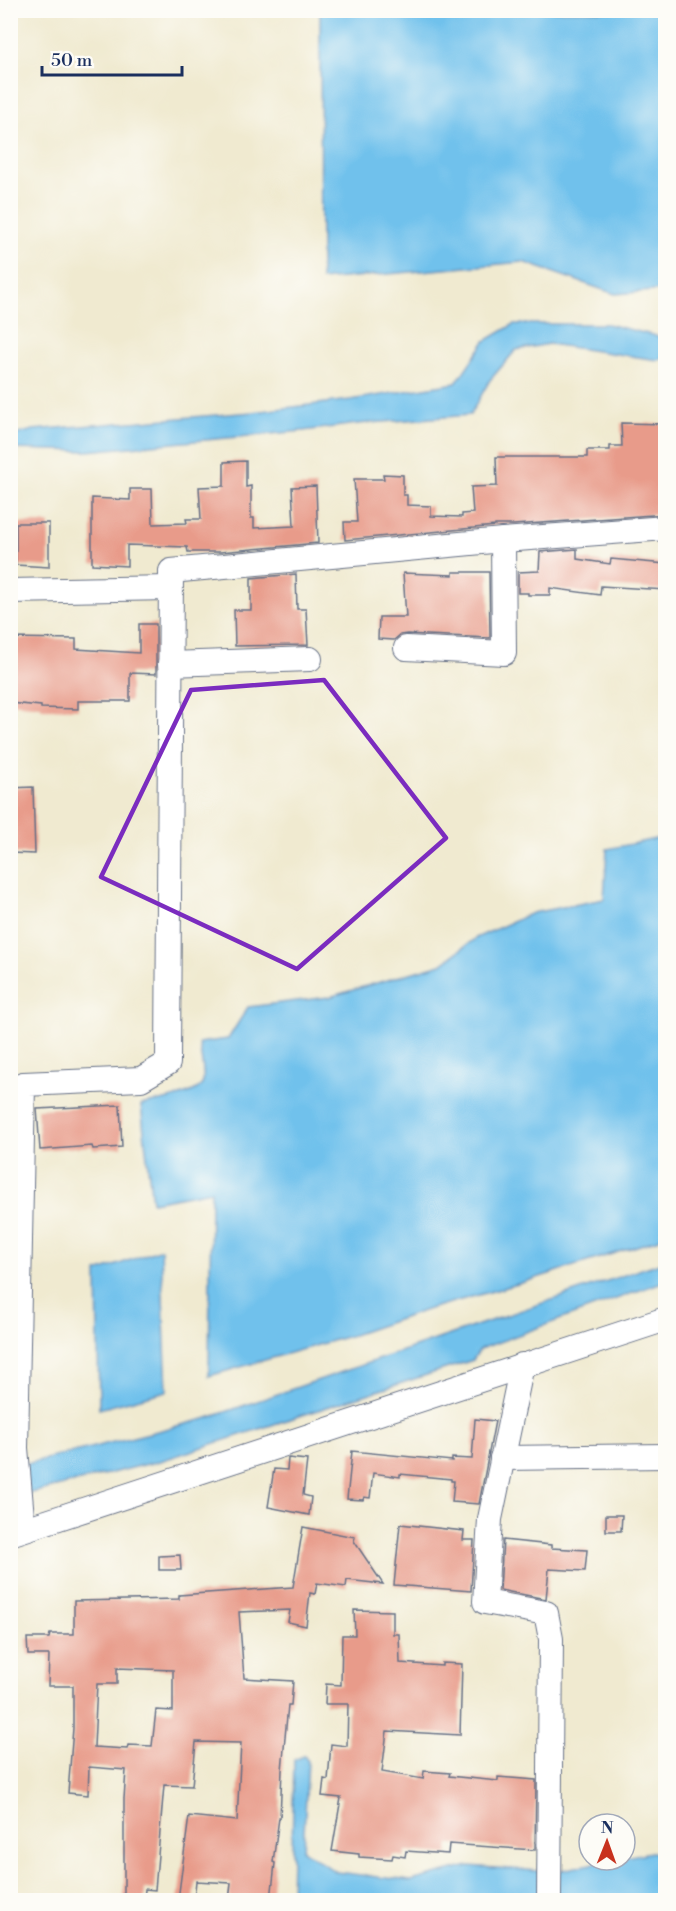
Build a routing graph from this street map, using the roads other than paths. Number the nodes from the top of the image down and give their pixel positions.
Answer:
1 (666, 528) edge
2 (503, 540) junction
3 (171, 588) junction
4 (10, 591) edge
5 (406, 648) dead end
6 (310, 659) dead end
7 (170, 664) junction
8 (666, 1319) edge
9 (522, 1365) junction
10 (666, 1456) edge
11 (502, 1458) junction
12 (17, 1531) edge
13 (549, 1900) edge

1 - 2 street
2 - 3 street
2 - 5 street
3 - 4 street
3 - 7 street
6 - 7 street
7 - 12 street
8 - 9 street
9 - 11 street
9 - 12 street
10 - 11 street
11 - 13 street

